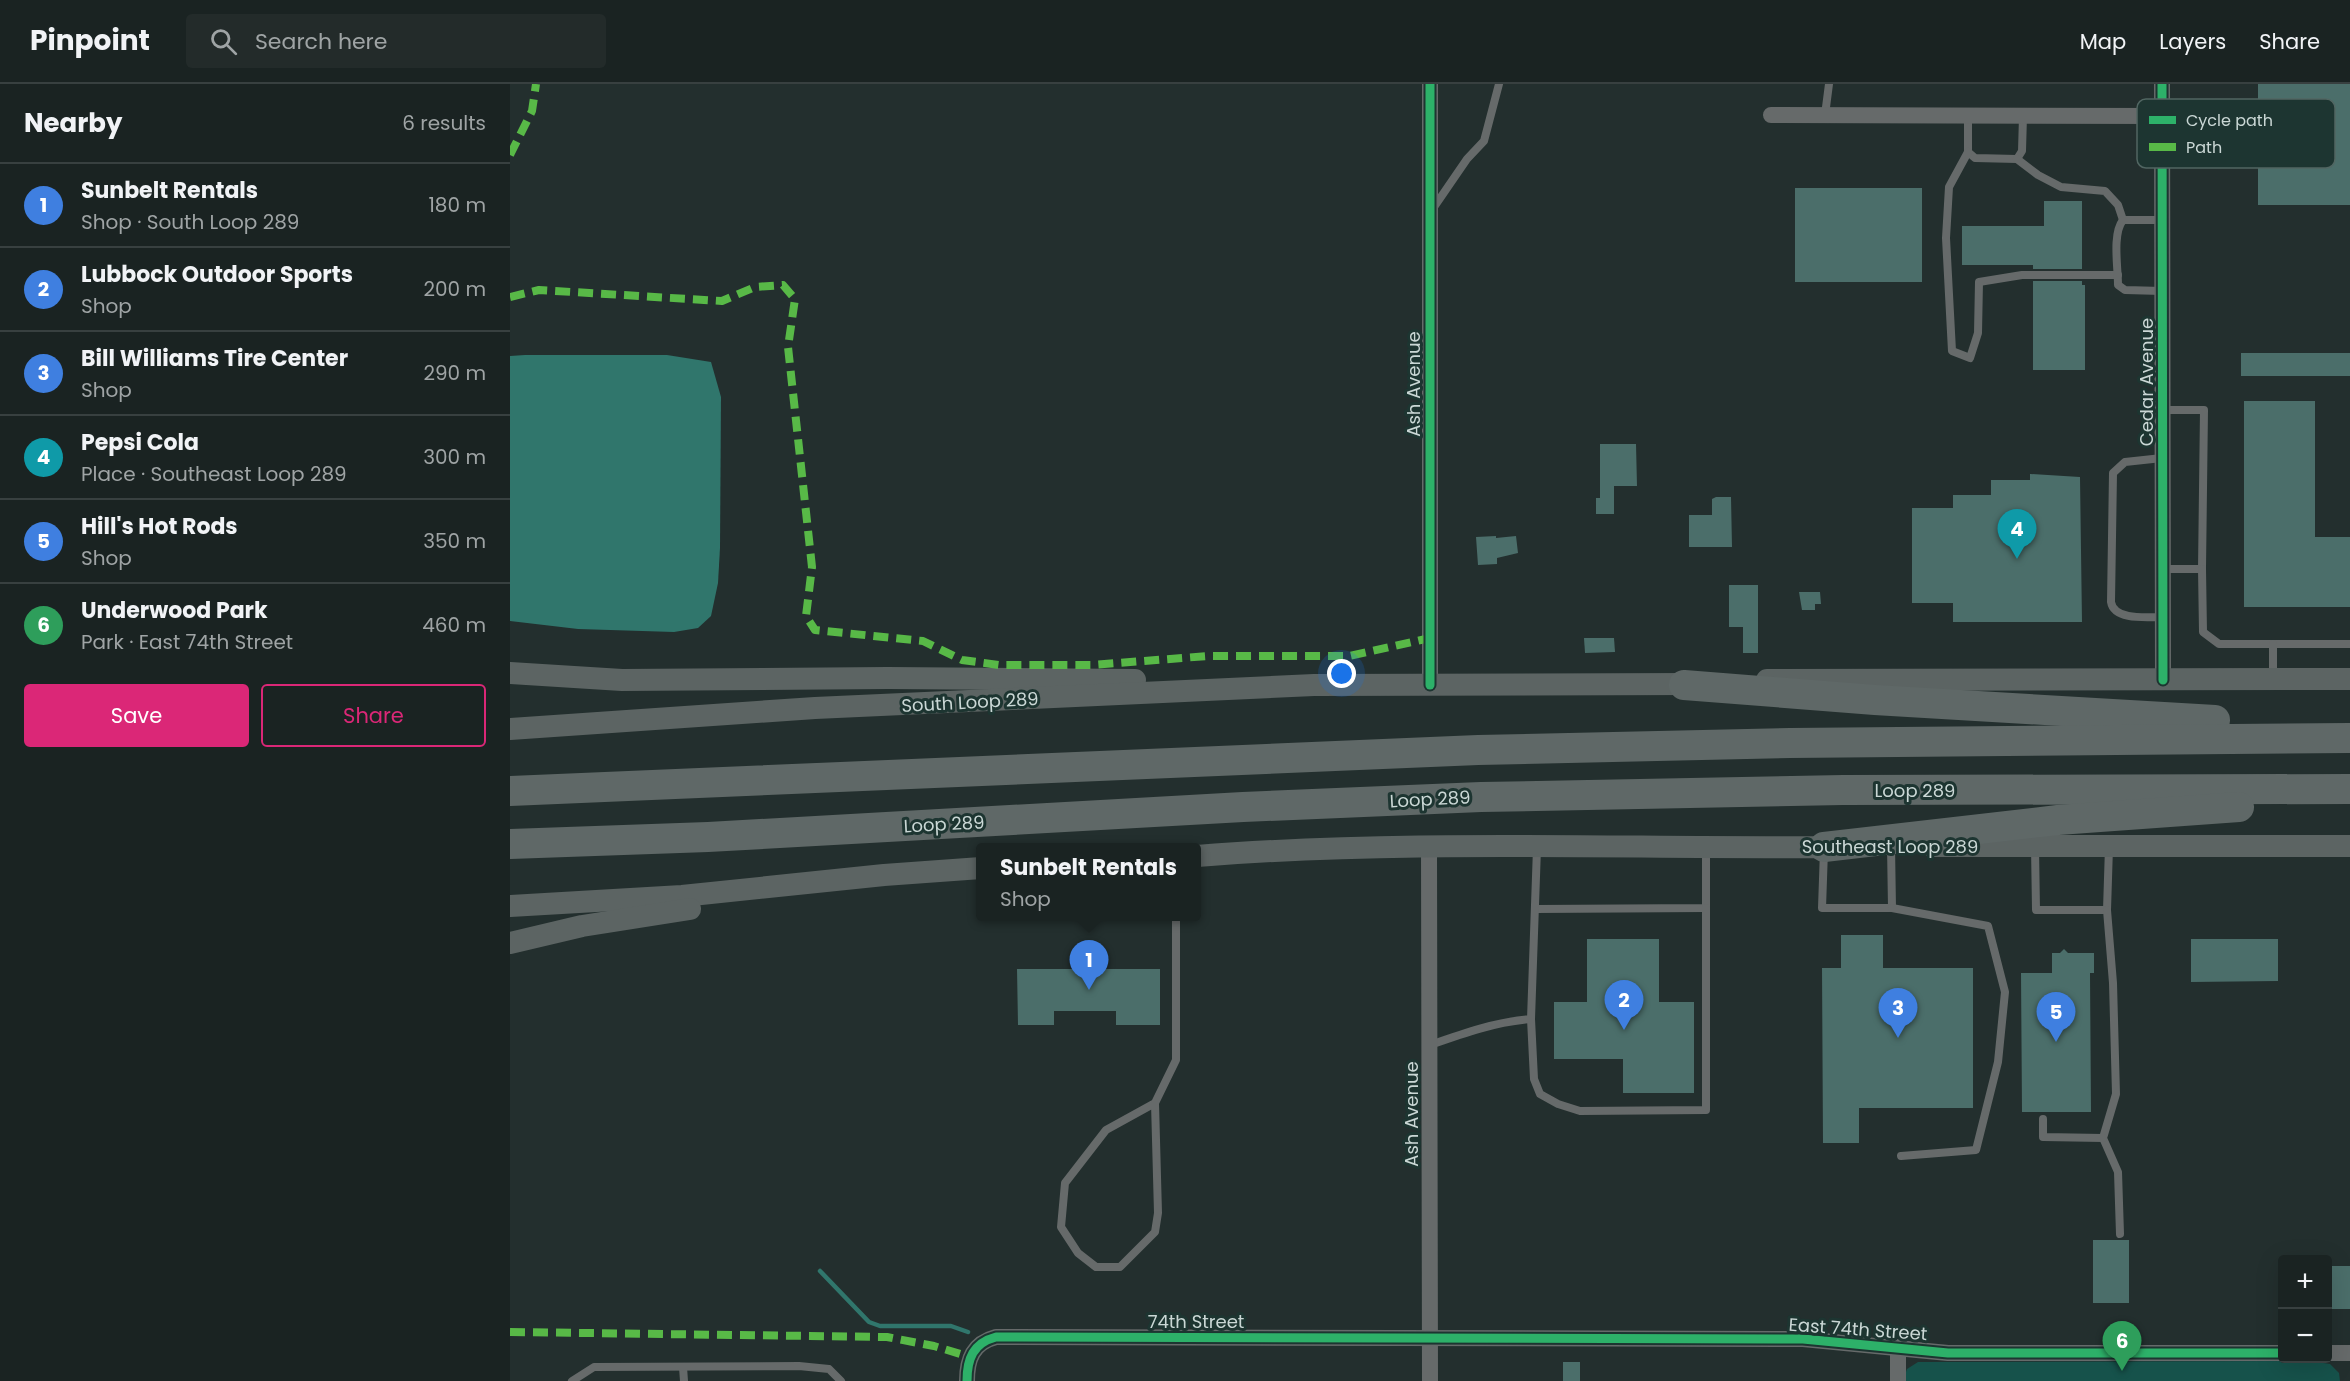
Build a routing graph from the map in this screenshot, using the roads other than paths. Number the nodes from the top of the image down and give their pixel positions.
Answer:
1 (1430, 84) edge
2 (1499, 84) edge
3 (1829, 84) edge
4 (1771, 115) dead end
5 (1825, 115) junction
6 (1968, 116) junction
7 (2024, 116) junction
8 (2137, 116) edge
9 (1968, 152) junction
10 (2017, 159) junction
11 (2162, 168) edge
12 (1430, 213) junction
13 (2123, 220) junction
14 (2162, 220) junction
15 (2118, 275) junction
16 (2162, 291) junction
17 (2162, 410) junction
18 (2162, 458) junction
19 (2162, 569) junction
20 (2202, 569) junction
21 (2163, 617) junction
22 (2273, 644) junction
23 (2350, 644) edge
24 (510, 673) edge
25 (2273, 678) junction
26 (2350, 679) edge
27 (2163, 680) junction
28 (1430, 684) junction
29 (1684, 684) junction
30 (1314, 685) junction
31 (2350, 728) edge
32 (510, 729) edge
33 (2350, 738) edge
34 (2350, 789) edge
35 (510, 791) edge
36 (2350, 801) edge
37 (510, 844) edge
38 (1706, 846) junction
39 (1891, 846) junction
40 (2109, 846) junction
41 (2350, 846) edge
42 (1429, 847) junction
43 (1537, 847) junction
44 (1824, 847) junction
45 (2035, 847) junction
46 (1201, 856) edge
47 (976, 868) edge
48 (884, 875) junction
49 (510, 906) edge
50 (1706, 908) junction
51 (1892, 908) junction
52 (1535, 909) junction
53 (2107, 910) junction
54 (1176, 921) edge
55 (510, 943) edge
56 (1531, 1019) junction
57 (1430, 1045) junction
58 (1155, 1103) junction
59 (2043, 1119) dead end
60 (2103, 1137) junction
61 (1901, 1156) dead end
62 (2120, 1234) dead end
63 (1430, 1339) junction
64 (1898, 1347) junction
65 (2278, 1353) edge
66 (2332, 1353) edge
67 (2350, 1353) edge
68 (683, 1366) junction
69 (572, 1381) edge
70 (684, 1381) edge
71 (841, 1381) edge
72 (967, 1381) edge
73 (1430, 1381) edge
74 (1898, 1381) edge

1 - 12 street, Ash Avenue
2 - 12 lane
3 - 5 lane
4 - 5 street
5 - 6 street
6 - 7 street
6 - 9 lane
7 - 8 street
7 - 10 lane
9 - 10 lane
9 - 15 lane
10 - 13 lane
11 - 14 street, Cedar Avenue
12 - 28 street, Ash Avenue
13 - 14 lane
13 - 15 lane
14 - 16 street, Cedar Avenue
15 - 16 lane
16 - 17 street, Cedar Avenue
17 - 18 street, Cedar Avenue
17 - 20 lane
18 - 19 street, Cedar Avenue
18 - 21 lane
19 - 20 lane
19 - 21 street, Cedar Avenue
20 - 22 lane
21 - 27 street, Cedar Avenue
22 - 23 lane
22 - 25 lane
24 - 30 main road
25 - 26 main road
25 - 27 main road
27 - 29 main road
28 - 29 main road
28 - 30 main road, South Loop 289
29 - 31 highway
30 - 32 main road, South Loop 289
33 - 35 highway
34 - 37 highway, Loop 289
36 - 44 highway
38 - 43 main road, Southeast Loop 289
38 - 44 main road, Southeast Loop 289
38 - 50 lane
39 - 44 main road, Southeast Loop 289
39 - 45 main road, Southeast Loop 289
39 - 51 lane
40 - 41 main road, Southeast Loop 289
40 - 45 main road, Southeast Loop 289
40 - 53 lane
42 - 43 main road, Southeast Loop 289
42 - 46 main road
42 - 57 street, Ash Avenue
43 - 52 lane
44 - 51 lane
45 - 53 lane
47 - 48 main road
48 - 49 main road
48 - 55 main road
50 - 52 lane
50 - 56 lane
51 - 61 lane
52 - 56 lane
53 - 60 lane
54 - 58 lane
56 - 57 lane
57 - 63 street, Ash Avenue
58 - 58 lane
59 - 60 lane
60 - 62 lane
63 - 64 street, East 74th Street
63 - 72 street, 74th Street
63 - 73 street, Ash Avenue
64 - 65 street, East 74th Street
64 - 74 street
66 - 67 street
68 - 69 lane
68 - 70 lane
68 - 71 lane

